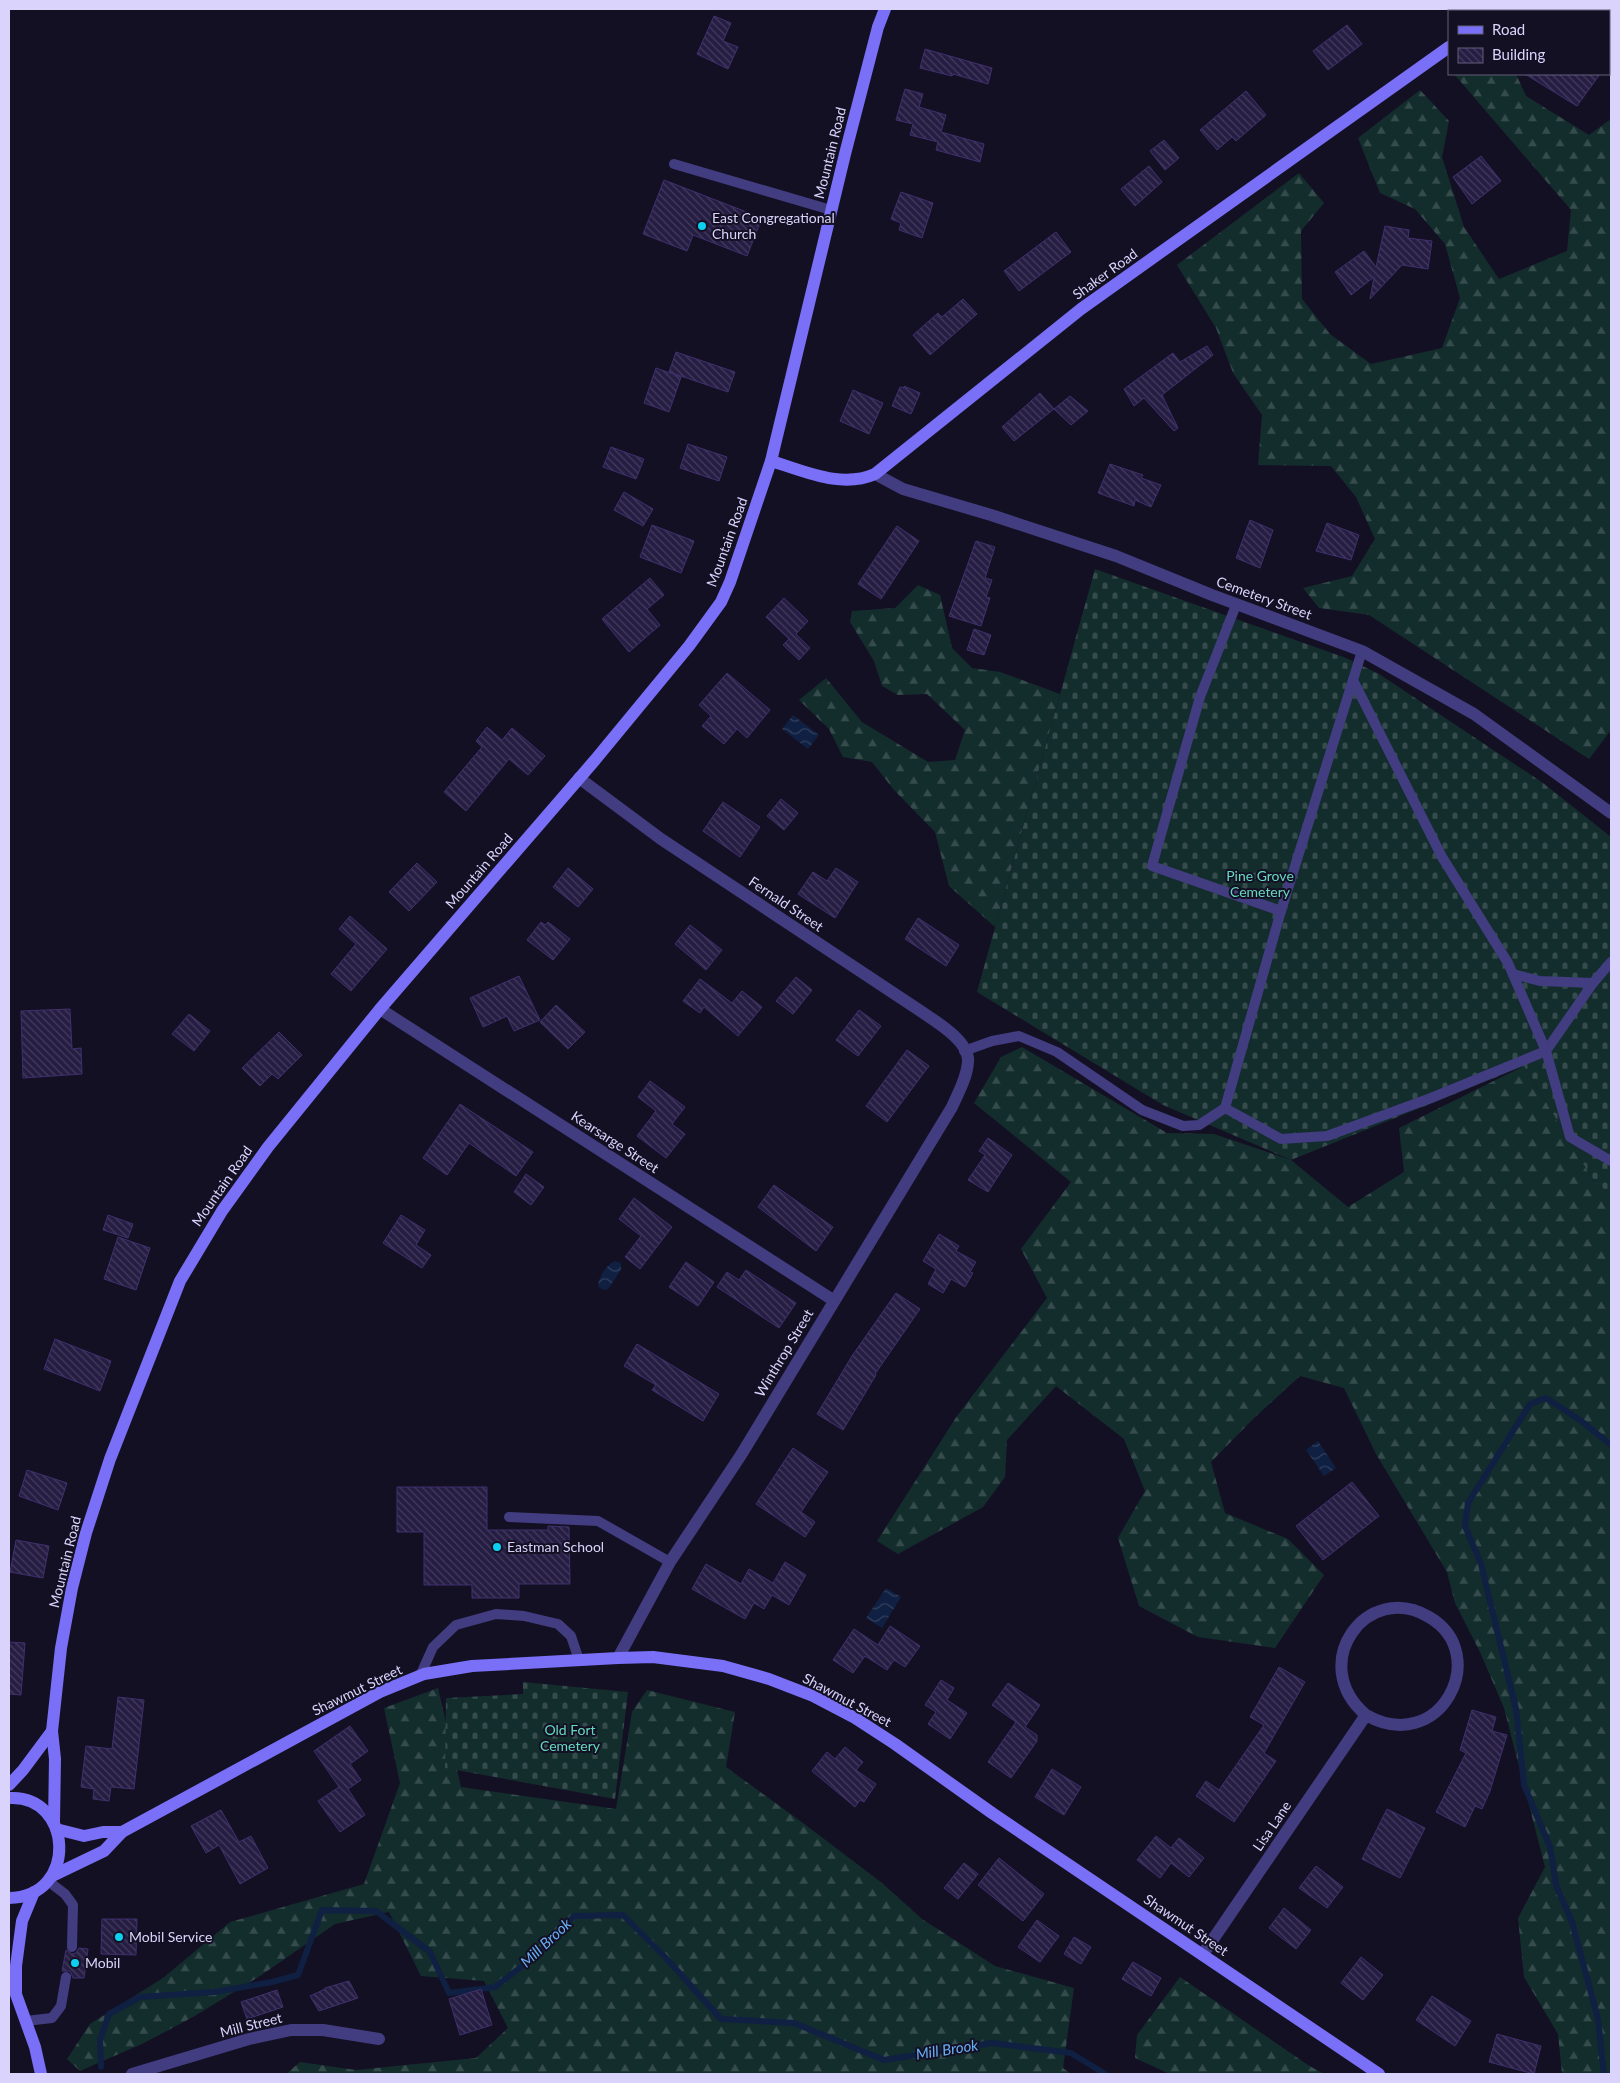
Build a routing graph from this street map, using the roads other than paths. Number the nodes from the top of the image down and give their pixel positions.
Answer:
1 (885, 9) edge
2 (1448, 48) edge
3 (674, 164) dead end
4 (831, 210) junction
5 (771, 461) junction
6 (875, 474) junction
7 (1236, 604) junction
8 (1362, 651) junction
9 (1353, 680) junction
10 (579, 778) junction
11 (1611, 813) edge
12 (1281, 911) junction
13 (1611, 962) edge
14 (1513, 974) junction
15 (1593, 983) junction
16 (380, 1008) junction
17 (1546, 1052) junction
18 (966, 1056) junction
19 (1225, 1108) junction
20 (1611, 1161) edge
21 (833, 1300) junction
22 (509, 1517) dead end
23 (670, 1562) junction
24 (618, 1658) junction
25 (579, 1660) junction
26 (420, 1676) junction
27 (1366, 1715) junction
28 (52, 1731) junction
29 (9, 1785) edge
30 (9, 1798) edge
31 (55, 1826) junction
32 (122, 1832) junction
33 (50, 1878) junction
34 (34, 1892) junction
35 (9, 1898) edge
36 (72, 1948) dead end
37 (1203, 1954) junction
38 (9, 1978) edge
39 (66, 1978) dead end
40 (16, 1992) junction
41 (26, 2021) junction
42 (379, 2039) dead end
43 (41, 2074) edge
44 (132, 2074) edge
45 (1379, 2074) edge

1 - 4 main road, Mountain Road
2 - 6 main road, Shaker Road
3 - 4 lane
4 - 5 main road, Mountain Road
5 - 6 main road, Shaker Road
5 - 10 main road, Mountain Road
6 - 7 street, Cemetery Street
7 - 8 street, Cemetery Street
7 - 12 lane
8 - 9 lane
8 - 11 street, Cemetery Street
9 - 12 lane
9 - 14 lane
10 - 16 main road, Mountain Road
10 - 18 street, Fernald Street
12 - 19 lane
13 - 15 lane
14 - 15 lane
14 - 17 lane
15 - 17 lane
16 - 21 street, Kearsarge Street
16 - 28 main road, Mountain Road
17 - 19 lane
17 - 20 lane
18 - 19 lane
18 - 21 street, Winthrop Street
21 - 23 street, Winthrop Street
22 - 23 lane
23 - 24 street, Winthrop Street
24 - 25 main road, Shawmut Street
24 - 37 main road, Shawmut Street
25 - 26 main road, Shawmut Street
25 - 26 lane
26 - 32 main road, Shawmut Street
27 - 27 street
27 - 37 street, Lisa Lane
28 - 29 main road
28 - 31 main road, Mountain Road
30 - 31 main road
31 - 32 main road, Shawmut Street
31 - 33 main road, Mountain Road
32 - 33 main road, Shawmut Street
33 - 34 main road, Shawmut Street
33 - 36 lane
34 - 35 main road
34 - 40 main road
37 - 45 main road, Shawmut Street
38 - 40 main road
39 - 41 lane
40 - 41 main road
41 - 43 main road
42 - 44 street, Mill Street

